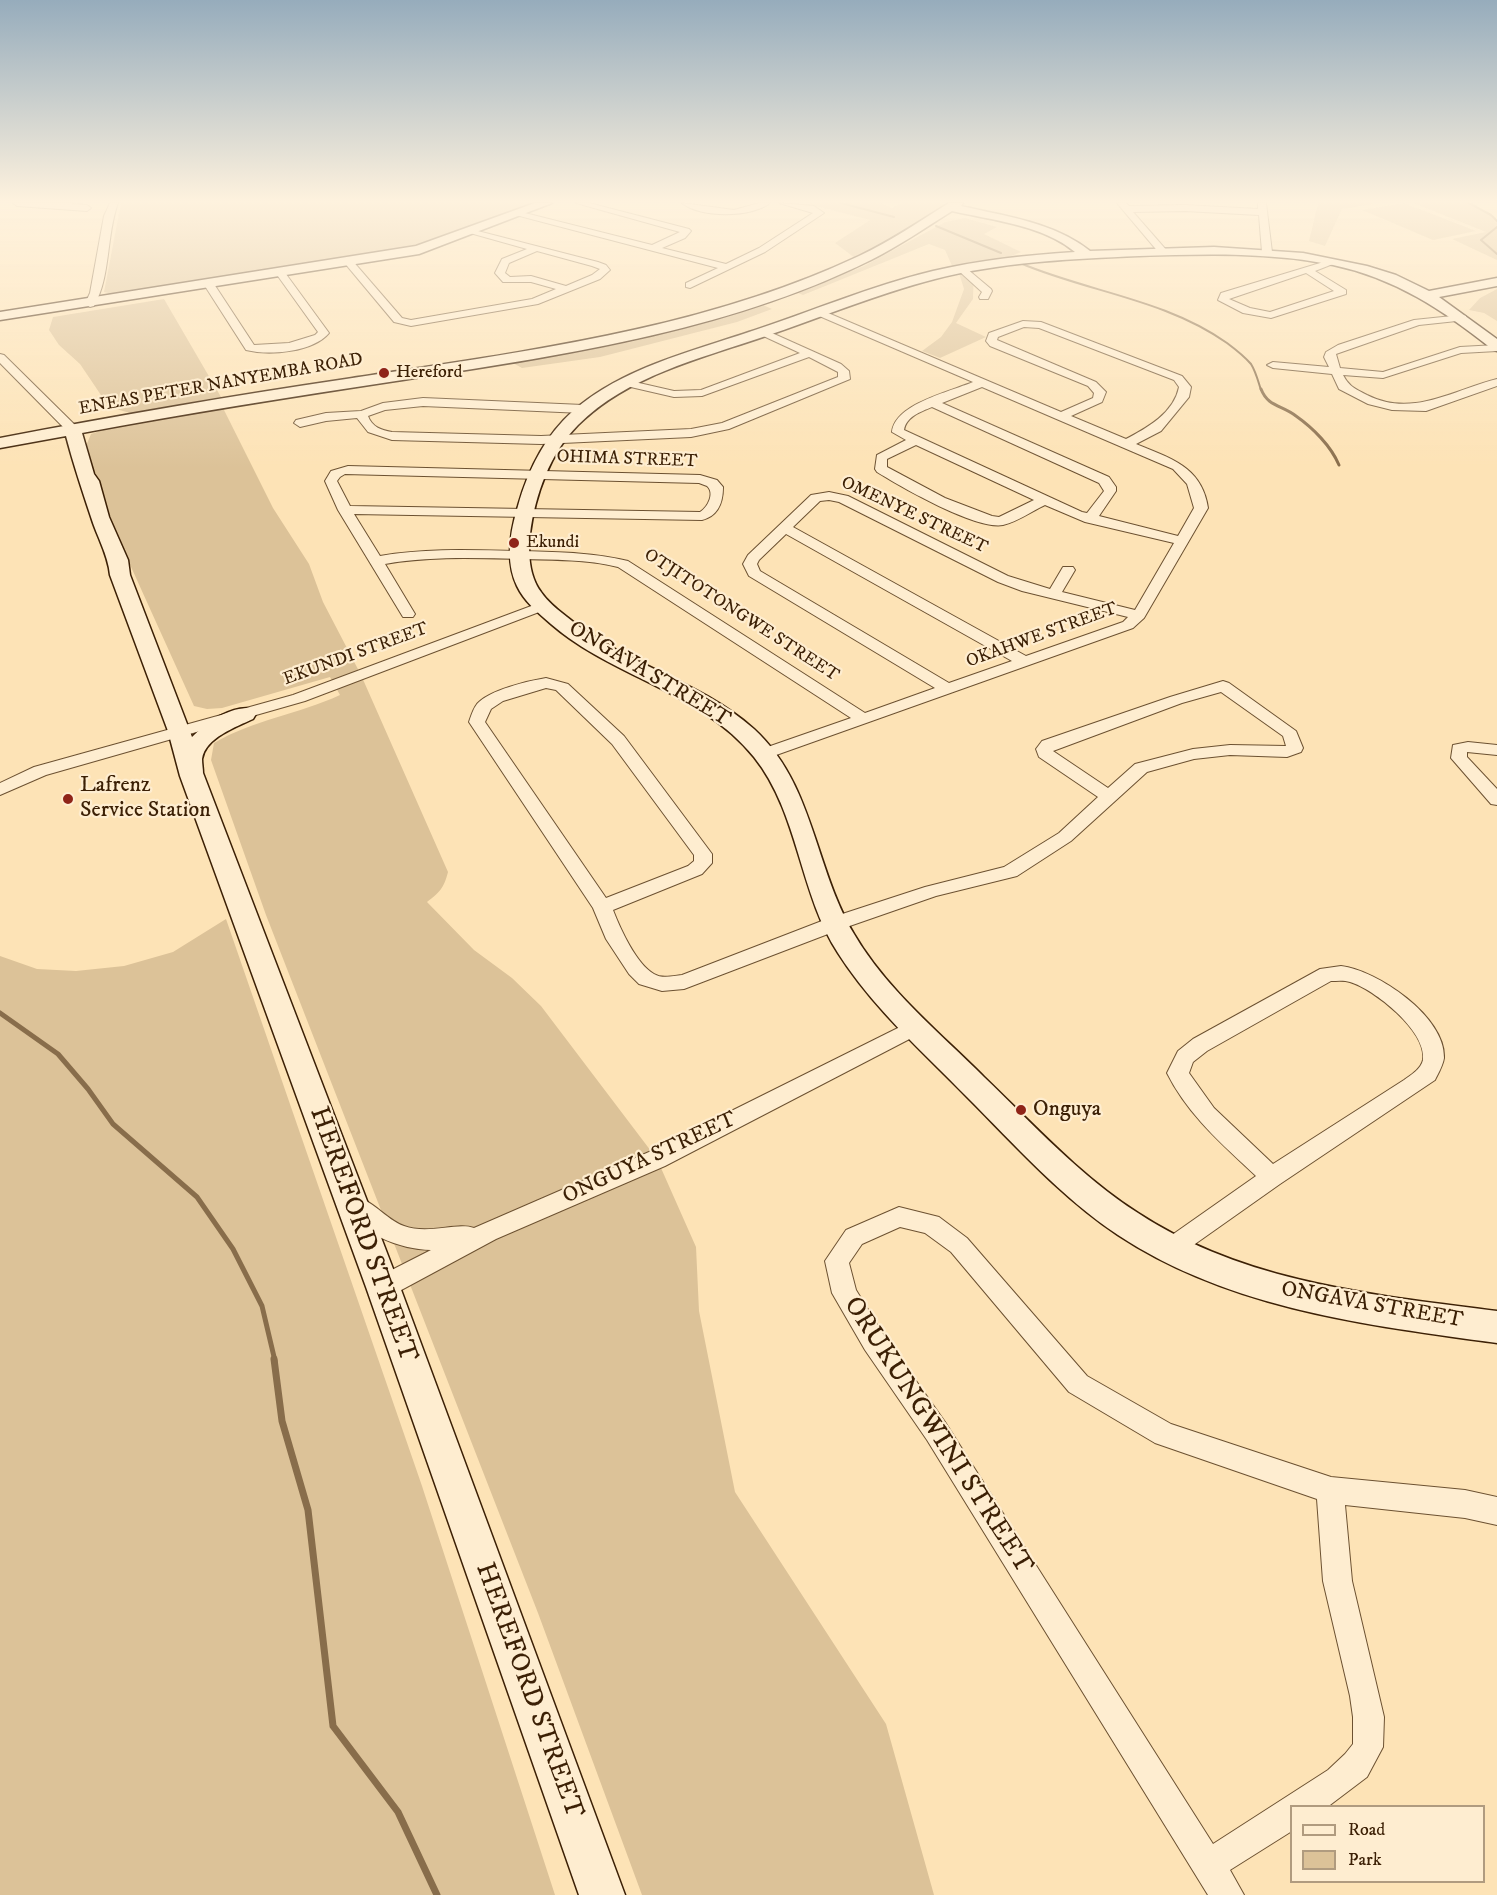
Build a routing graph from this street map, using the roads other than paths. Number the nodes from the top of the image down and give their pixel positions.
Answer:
1 (94, 291) edge
2 (149, 291) edge
3 (154, 291) edge
4 (213, 291) edge
5 (294, 291) edge
6 (374, 291) edge
7 (560, 291) edge
8 (779, 291) edge
9 (886, 291) edge
10 (987, 291) edge
11 (1237, 291) edge
12 (1341, 291) edge
13 (1421, 291) edge
14 (1448, 291) edge
15 (1429, 295) junction
16 (984, 297) dead end
17 (93, 298) junction
18 (821, 313) junction
19 (0, 318) edge
20 (1462, 318) junction
21 (763, 332) junction
22 (1497, 347) edge
23 (808, 354) junction
24 (0, 357) edge
25 (1273, 365) dead end
26 (1336, 371) junction
27 (1497, 382) edge
28 (626, 383) junction
29 (981, 383) junction
30 (931, 402) junction
31 (583, 409) junction
32 (362, 414) junction
33 (1061, 416) junction
34 (60, 418) junction
35 (300, 423) dead end
36 (73, 430) junction
37 (37, 436) junction
38 (555, 439) junction
39 (915, 441) junction
40 (0, 443) edge
41 (1126, 444) junction
42 (536, 475) junction
43 (1045, 500) junction
44 (345, 510) junction
45 (524, 513) junction
46 (1090, 519) junction
47 (785, 528) junction
48 (1183, 541) junction
49 (520, 555) junction
50 (377, 561) junction
51 (1068, 570) dead end
52 (1054, 594) junction
53 (542, 606) junction
54 (408, 614) dead end
55 (1140, 615) junction
56 (1025, 662) junction
57 (948, 689) junction
58 (245, 714) junction
59 (864, 719) junction
60 (176, 722) junction
61 (1497, 750) edge
62 (765, 754) junction
63 (192, 776) junction
64 (0, 790) edge
65 (1108, 796) junction
66 (1497, 800) edge
67 (602, 907) junction
68 (834, 924) junction
69 (916, 1027) junction
70 (1272, 1177) junction
71 (348, 1197) junction
72 (488, 1232) junction
73 (1170, 1249) junction
74 (383, 1287) junction
75 (1497, 1327) edge
76 (1331, 1490) junction
77 (1497, 1511) edge
78 (1302, 1805) edge
79 (1290, 1813) edge
80 (1208, 1866) junction
81 (602, 1895) edge
82 (1227, 1895) edge

1 - 17 street
2 - 17 street
3 - 17 street
4 - 5 street
6 - 7 street
8 - 36 street, ENEAS PETER NANYEMBA ROAD
9 - 18 street, ONGAVA STREET
10 - 16 street
11 - 12 street
13 - 15 street, ONGAVA STREET
14 - 15 street
15 - 20 street, ONGAVA STREET
17 - 19 street
17 - 19 street
18 - 21 street, ONGAVA STREET
18 - 29 street, OKAHWE STREET
20 - 22 street, ONGAVA STREET
20 - 26 street
21 - 23 street
21 - 28 street, ONGAVA STREET
22 - 26 street
23 - 28 street
23 - 38 street
24 - 34 street
25 - 26 street
26 - 27 street
28 - 31 street, ONGAVA STREET
29 - 30 street
29 - 33 street, OKAHWE STREET
30 - 39 street
30 - 46 street
31 - 32 street
31 - 38 street, ONGAVA STREET
32 - 35 street
32 - 38 street
33 - 41 street, OKAHWE STREET
33 - 41 street
34 - 36 street
34 - 37 street
36 - 37 street, ENEAS PETER NANYEMBA ROAD
36 - 60 street, HEREFORD STREET
37 - 40 street, ENEAS PETER NANYEMBA ROAD
38 - 42 street, ONGAVA STREET
39 - 43 street
39 - 43 street
41 - 48 street, OKAHWE STREET
42 - 44 street
42 - 45 street, ONGAVA STREET
42 - 45 street, OHIMA STREET
43 - 46 street
44 - 45 street
44 - 50 street
45 - 49 street, ONGAVA STREET
46 - 48 street
47 - 52 street, OMENYE STREET
47 - 56 street
47 - 57 street, OMENYE STREET
48 - 55 street, OKAHWE STREET
49 - 50 street, OTJITOTONGWE STREET
49 - 53 street, ONGAVA STREET
49 - 59 street, OTJITOTONGWE STREET
50 - 54 street
51 - 52 street
52 - 55 street, OMENYE STREET
53 - 58 street, EKUNDI STREET
53 - 62 street, ONGAVA STREET
55 - 56 street, OKAHWE STREET
56 - 57 street, OKAHWE STREET
57 - 59 street, OKAHWE STREET
58 - 60 street
58 - 63 street
59 - 62 street, OKAHWE STREET
60 - 63 street, HEREFORD STREET
60 - 64 street
61 - 66 street
62 - 68 street, ONGAVA STREET
63 - 71 street, HEREFORD STREET
65 - 65 street
65 - 68 street
67 - 67 street
67 - 68 street
68 - 69 street, ONGAVA STREET
69 - 72 street, ONGUYA STREET
69 - 73 street, ONGAVA STREET
70 - 70 street
70 - 73 street
71 - 72 street
71 - 74 street, HEREFORD STREET
72 - 74 street, ONGUYA STREET
73 - 75 street, ONGAVA STREET
74 - 81 street, HEREFORD STREET
76 - 77 street, ORUKUNGWINI STREET
76 - 78 street
76 - 80 street, ORUKUNGWINI STREET
79 - 80 street
80 - 82 street, ORUKUNGWINI STREET

